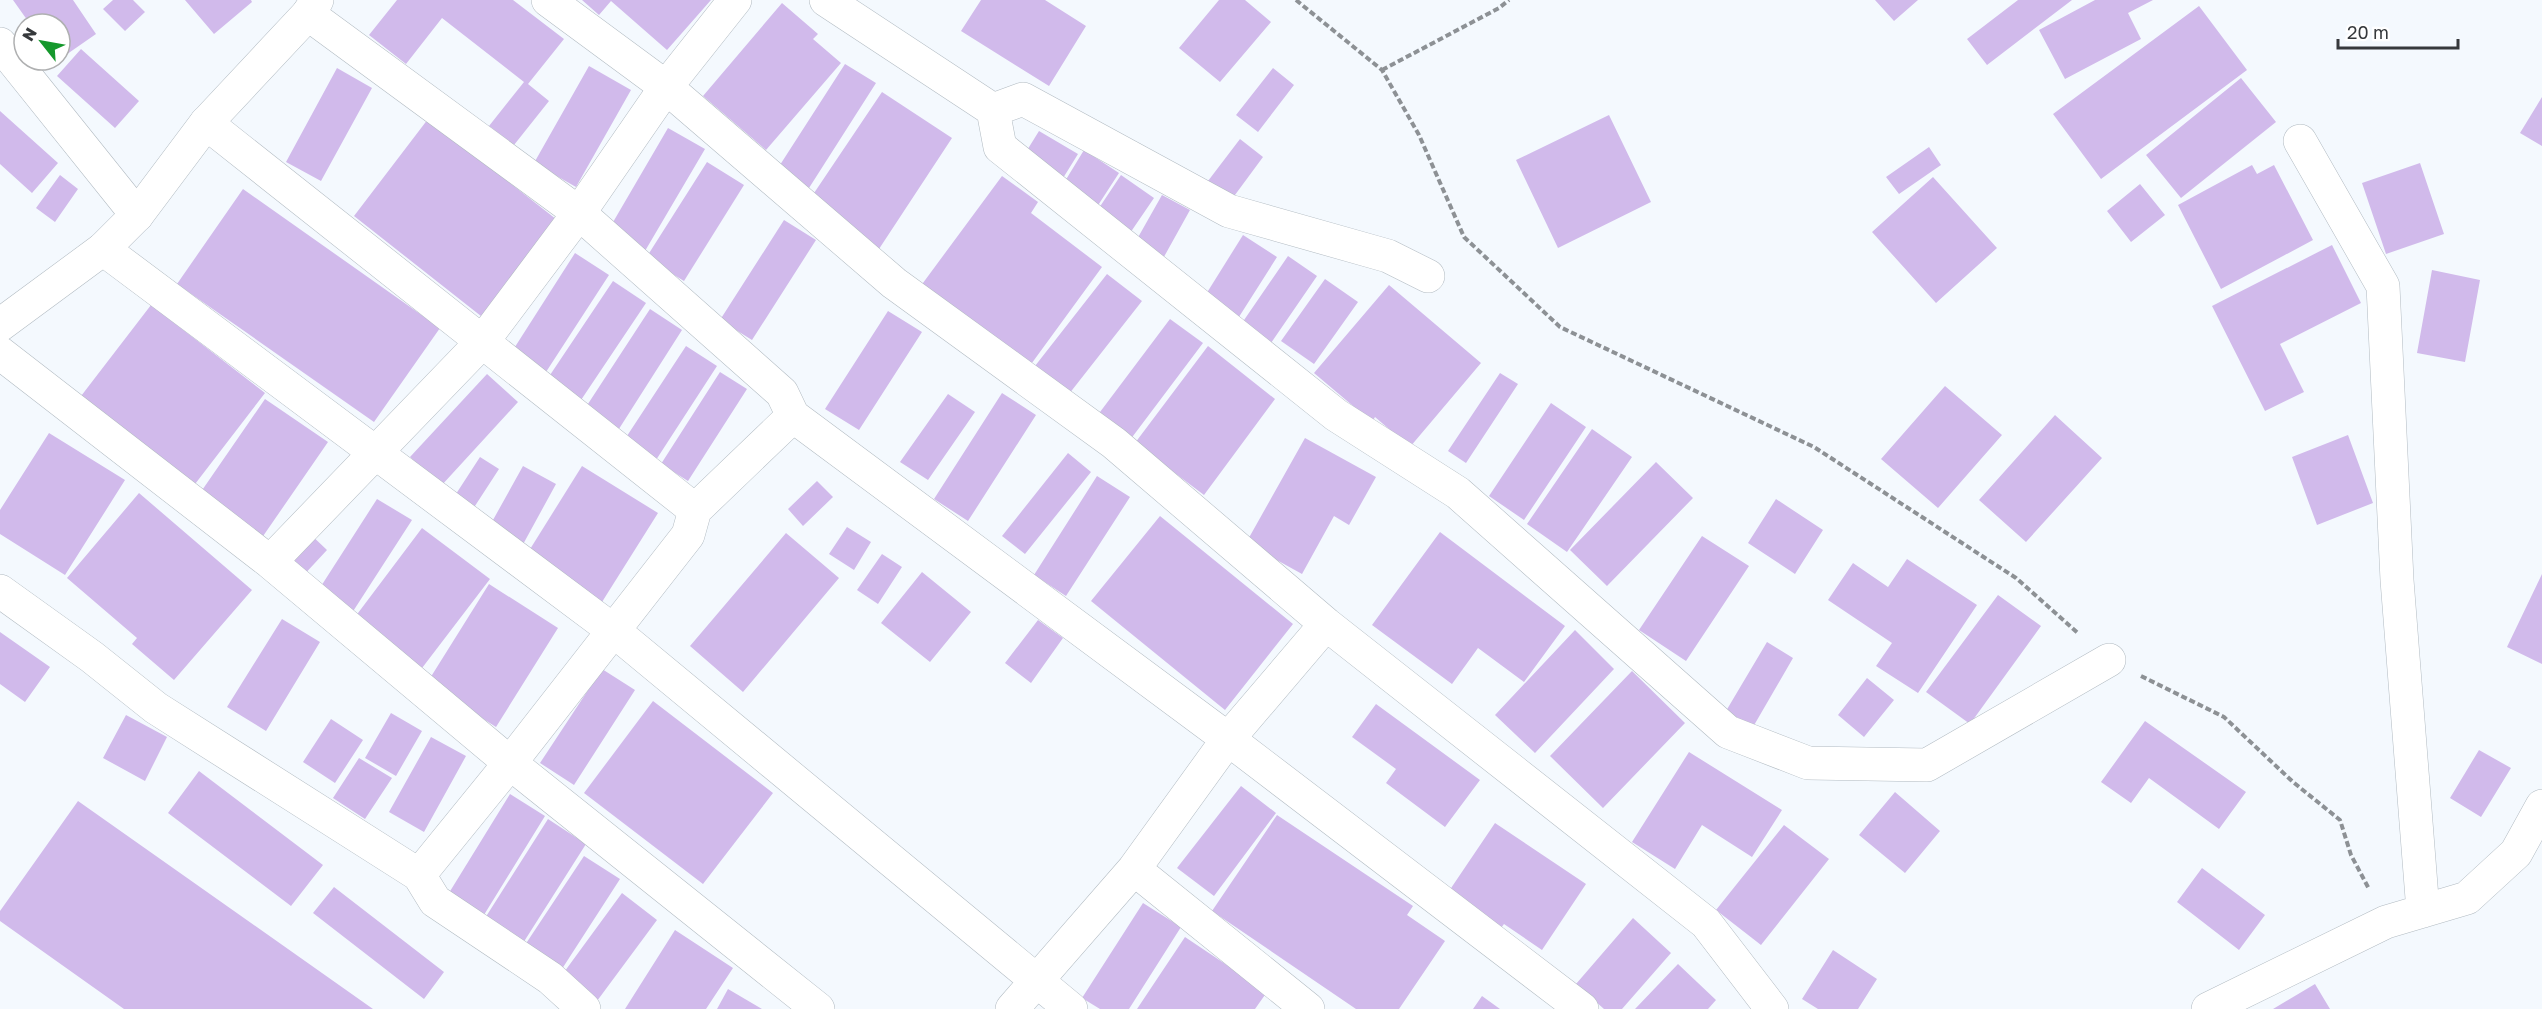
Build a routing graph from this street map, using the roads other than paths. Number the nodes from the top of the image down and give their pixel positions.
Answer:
1 (548, 0) edge
2 (735, 0) edge
3 (826, 0) edge
4 (312, 7) edge
5 (0, 44) edge
6 (666, 87) junction
7 (993, 110) junction
8 (206, 123) junction
9 (2300, 141) dead end
10 (579, 213) junction
11 (137, 215) junction
12 (104, 249) junction
13 (1428, 276) dead end
14 (0, 325) edge
15 (483, 341) junction
16 (0, 353) edge
17 (793, 416) junction
18 (376, 452) junction
19 (695, 510) junction
20 (270, 562) junction
21 (0, 591) edge
22 (1326, 624) junction
23 (614, 632) junction
24 (2109, 660) road end
25 (1228, 740) junction
26 (510, 764) junction
27 (2542, 806) edge
28 (1134, 869) junction
29 (419, 874) junction
30 (2423, 911) junction
31 (1035, 981) junction
32 (584, 1009) edge
33 (818, 1009) edge
34 (1012, 1009) edge
35 (1071, 1009) edge
36 (1308, 1009) edge
37 (1582, 1009) edge
38 (1772, 1009) edge
39 (2208, 1009) edge

1 - 6 street
2 - 6 street
3 - 7 street
4 - 8 street
4 - 10 street
5 - 11 street
6 - 10 street
6 - 22 street
7 - 13 street
7 - 24 street
8 - 11 street
8 - 15 street
9 - 30 street
10 - 15 street
10 - 17 street
11 - 12 street
12 - 14 street
12 - 18 street
15 - 18 street
15 - 19 street
16 - 20 street
17 - 19 street
17 - 25 street
18 - 20 street
18 - 23 street
19 - 23 street
20 - 26 street
21 - 29 street
22 - 25 street
22 - 38 street
23 - 26 street
23 - 31 street
25 - 28 street
25 - 37 street
26 - 29 street
26 - 33 street
27 - 30 street
28 - 31 street
28 - 36 street
29 - 32 street
30 - 39 street
31 - 34 street
31 - 35 street

